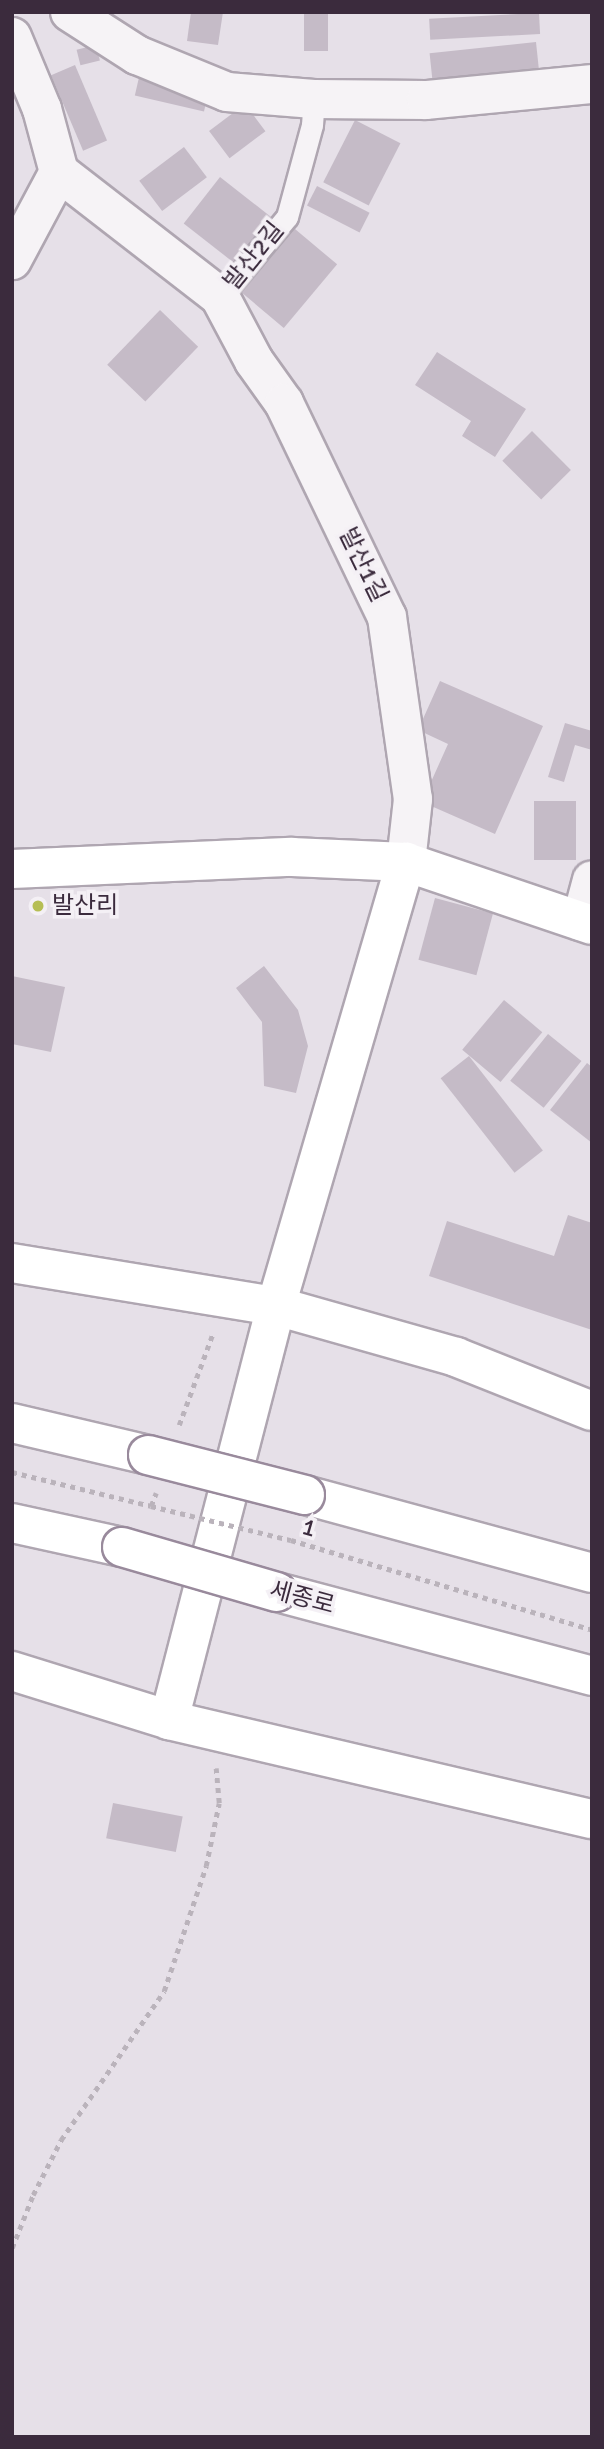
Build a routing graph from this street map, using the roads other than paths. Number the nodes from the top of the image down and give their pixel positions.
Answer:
1 (70, 12) edge
2 (12, 37) edge
3 (592, 84) edge
4 (314, 99) junction
5 (60, 172) junction
6 (12, 260) edge
7 (220, 298) junction
8 (405, 862) junction
9 (12, 869) edge
10 (592, 880) edge
11 (586, 923) edge
12 (12, 1263) edge
13 (276, 1306) junction
14 (592, 1410) edge
15 (12, 1423) edge
16 (12, 1523) edge
17 (592, 1573) edge
18 (12, 1671) edge
19 (592, 1676) edge
20 (169, 1720) junction
21 (592, 1819) edge

1 - 4 street
2 - 5 street
3 - 4 street
4 - 7 lane, 발산2길
5 - 6 street
5 - 7 street, 발산2길
7 - 8 street, 발산1길
8 - 9 main road
8 - 11 main road
8 - 13 main road
10 - 11 street
12 - 13 main road
13 - 14 main road
13 - 20 main road
15 - 17 main road, 1, bridge
16 - 19 main road, 세종로, bridge
18 - 20 main road
20 - 21 main road

